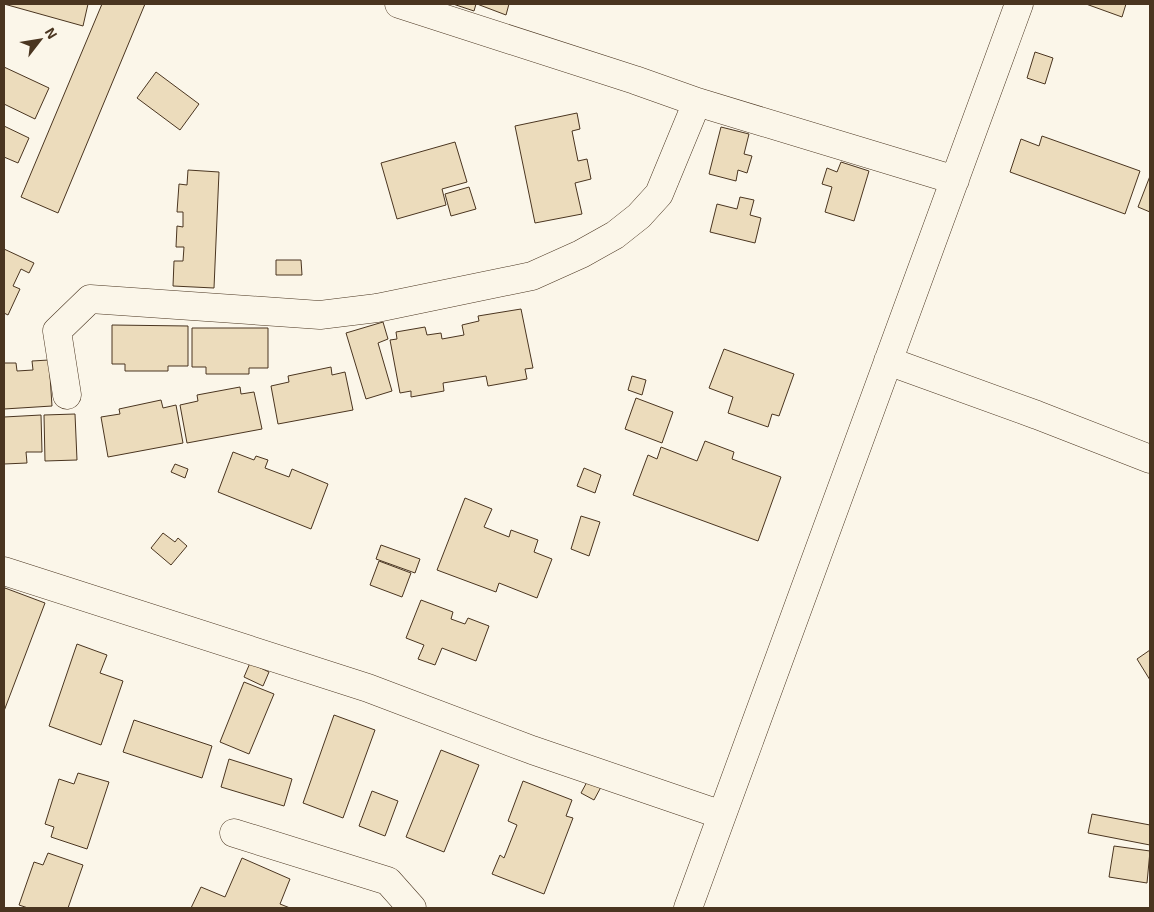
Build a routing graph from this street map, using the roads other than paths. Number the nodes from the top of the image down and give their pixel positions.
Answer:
1 (400, 4) edge
2 (1019, 4) edge
3 (697, 102) junction
4 (955, 180) junction
5 (888, 361) junction
6 (67, 395) dead end
7 (1150, 459) edge
8 (4, 571) edge
9 (722, 815) junction
10 (234, 833) dead end
11 (412, 908) edge
12 (688, 908) edge

1 - 3 street
2 - 4 street
3 - 4 street
3 - 6 street
4 - 5 street
5 - 7 street
5 - 9 street
8 - 9 street
9 - 12 street
10 - 11 street

